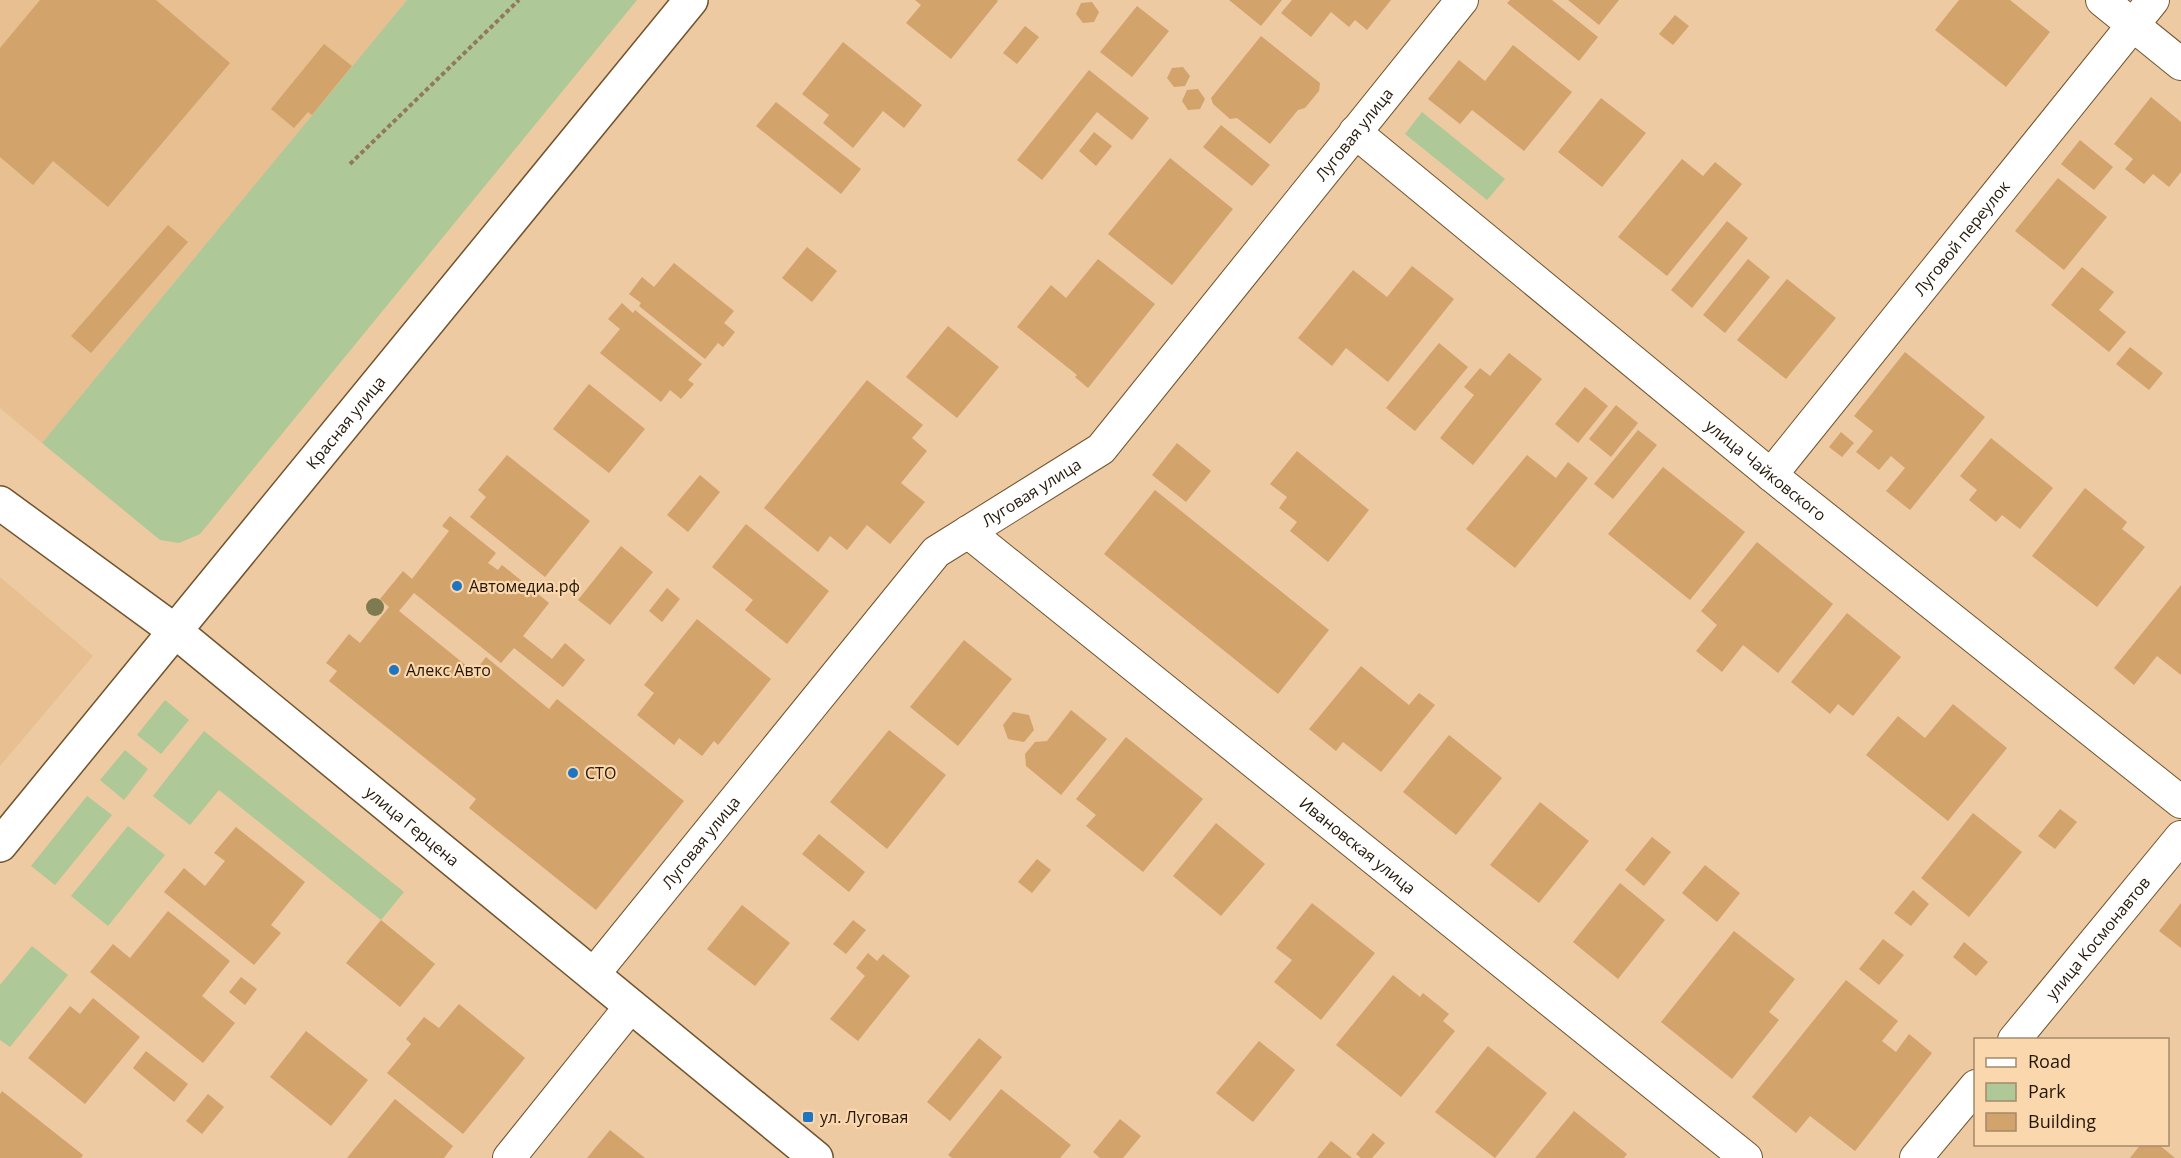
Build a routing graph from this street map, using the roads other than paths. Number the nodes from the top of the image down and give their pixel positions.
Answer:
1 (691, 0) edge
2 (1462, 0) edge
3 (2102, 0) edge
4 (2153, 0) edge
5 (2133, 25) junction
6 (2181, 64) edge
7 (1355, 132) junction
8 (1771, 475) junction
9 (0, 503) edge
10 (968, 532) junction
11 (175, 631) junction
12 (2181, 802) edge
13 (2181, 837) edge
14 (0, 845) edge
15 (593, 975) junction
16 (631, 1006) junction
17 (2016, 1038) edge
18 (1974, 1088) edge
19 (508, 1158) edge
20 (816, 1158) edge
21 (1746, 1158) edge
22 (1916, 1158) edge

1 - 11 street, Красная улица
2 - 7 street, Луговая улица
3 - 5 street
4 - 5 street, Луговой переулок
5 - 6 street
5 - 8 street, Луговой переулок
7 - 8 street, улица Чайковского
7 - 10 street, Луговая улица
8 - 12 street, улица Чайковского
9 - 11 street, улица Герцена
10 - 15 street, Луговая улица
10 - 21 street, Ивановская улица
11 - 14 street, Красная улица
11 - 15 street, улица Герцена
13 - 17 street, улица Космонавтов
15 - 16 street, улица Герцена
16 - 19 street
16 - 20 street, улица Герцена
18 - 22 street

